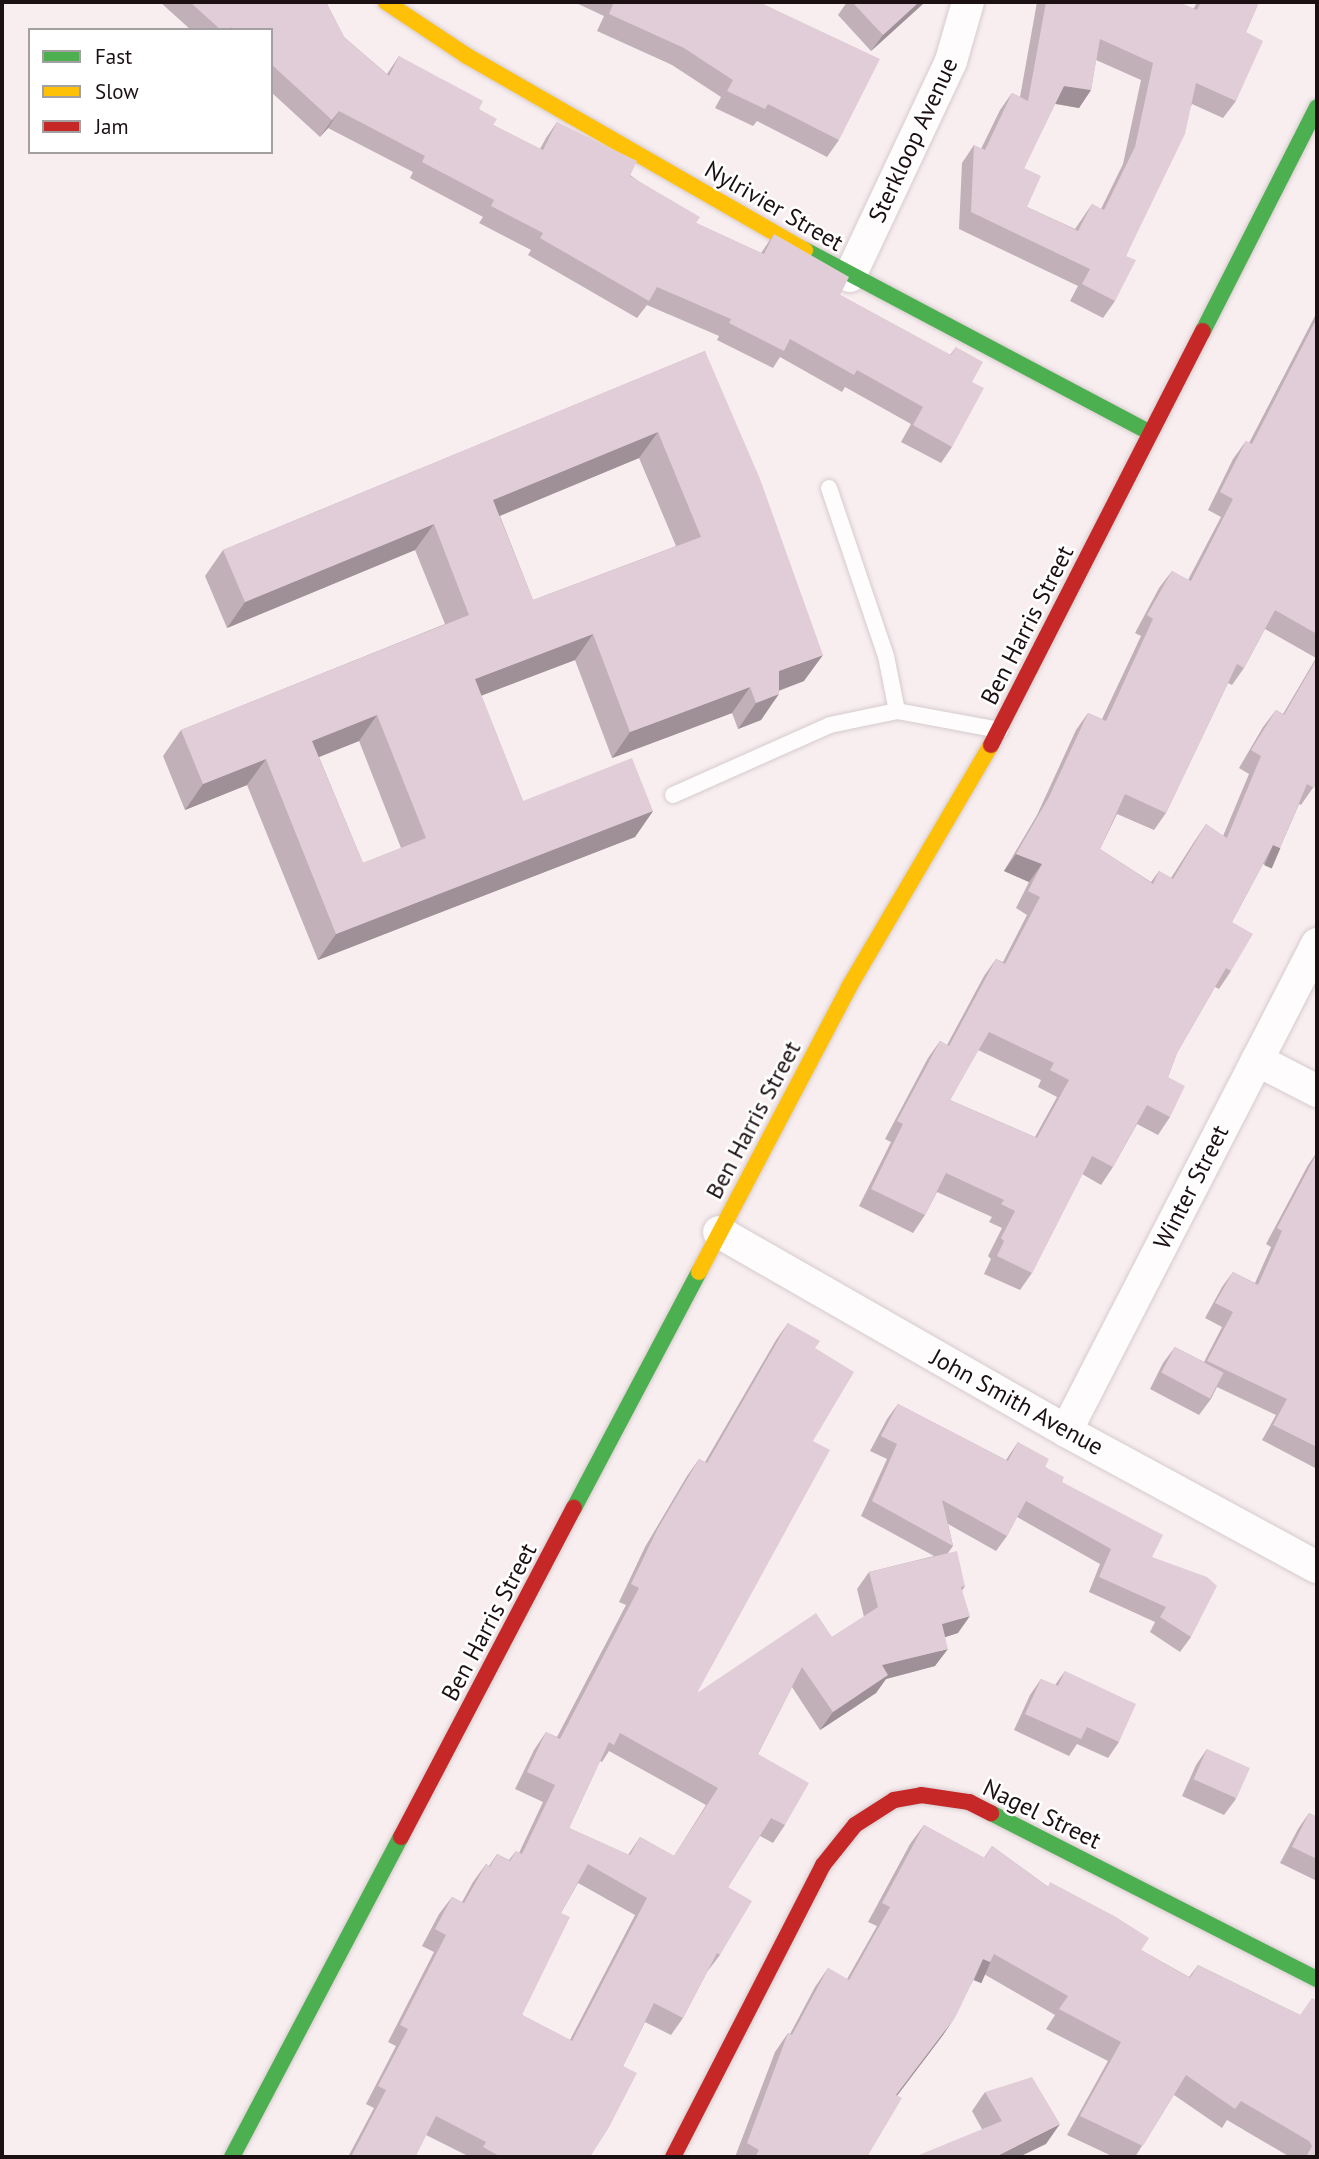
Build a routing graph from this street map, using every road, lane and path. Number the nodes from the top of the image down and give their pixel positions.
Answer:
1 (386, 2) edge
2 (968, 2) edge
3 (1317, 107) edge
4 (850, 276) junction
5 (1149, 432) junction
6 (829, 488) dead end
7 (897, 710) junction
8 (1000, 730) junction
9 (673, 795) dead end
10 (1317, 944) edge
11 (1257, 1060) junction
12 (1317, 1091) edge
13 (719, 1233) junction
14 (1066, 1431) junction
15 (1317, 1567) edge
16 (1317, 1979) edge
17 (232, 2157) edge
18 (673, 2157) edge

1 - 4 street, Nylrivier Street
2 - 4 street, Sterkloop Avenue
3 - 5 street, Ben Harris Street
4 - 5 street, Nylrivier Street
5 - 8 street, Ben Harris Street
6 - 7 lane
7 - 8 lane
7 - 9 lane
8 - 13 street, Ben Harris Street
10 - 11 street, Winter Street
11 - 12 street
11 - 14 street, Winter Street
13 - 14 street, John Smith Avenue
13 - 17 street, Ben Harris Street
14 - 15 street, John Smith Avenue
16 - 18 street, Nagel Street

